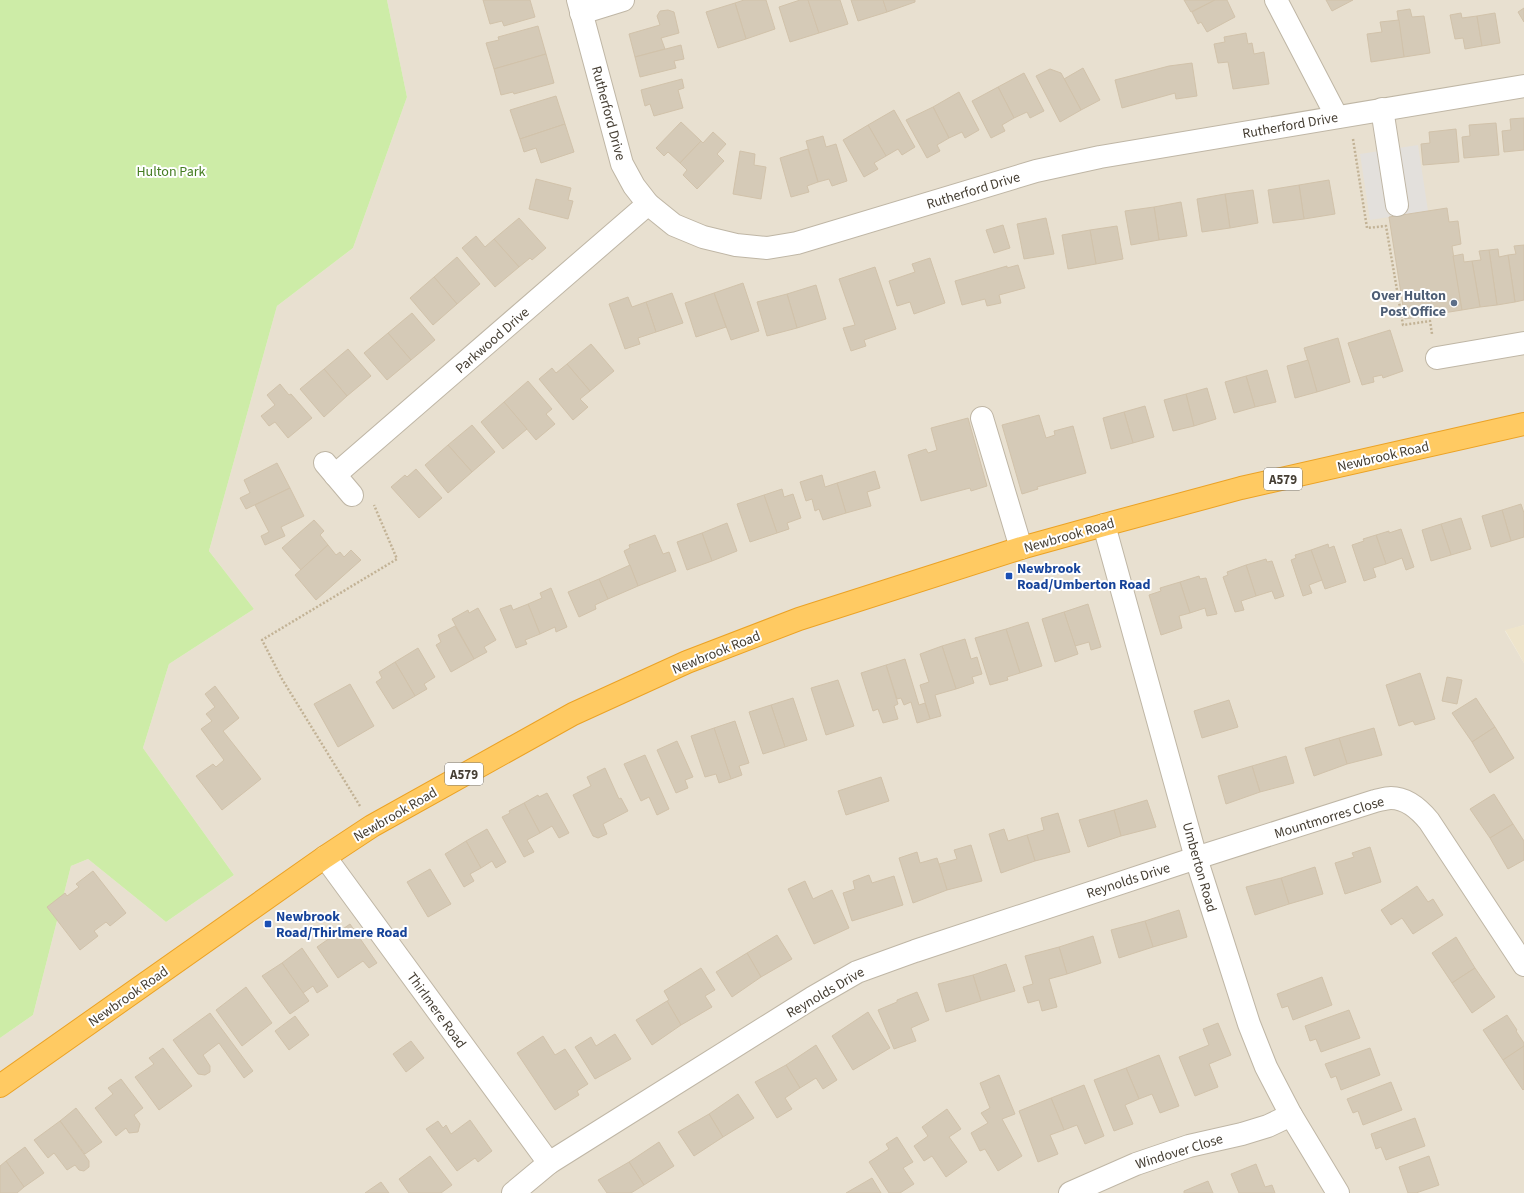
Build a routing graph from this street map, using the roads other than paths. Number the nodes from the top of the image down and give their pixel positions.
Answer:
1 (623, 0) edge
2 (1276, 0) edge
3 (580, 6) edge
4 (1524, 86) edge
5 (1382, 109) junction
6 (1343, 116) junction
7 (648, 204) junction
8 (1397, 205) dead end
9 (1524, 343) edge
10 (1437, 358) road end
11 (982, 418) dead end
12 (1524, 424) edge
13 (352, 494) dead end
14 (1104, 525) junction
15 (1021, 548) junction
16 (325, 857) junction
17 (1196, 858) junction
18 (1524, 965) edge
19 (0, 1086) edge
20 (1291, 1115) junction
21 (549, 1163) junction
22 (513, 1193) edge
23 (1070, 1193) edge
24 (1338, 1193) edge

1 - 3 street
2 - 6 street
3 - 7 street, Rutherford Drive
4 - 5 street, Rutherford Drive
5 - 6 street, Rutherford Drive
5 - 8 street
6 - 7 street, Rutherford Drive
7 - 13 street, Parkwood Drive
9 - 10 street
11 - 15 street
12 - 14 highway, Newbrook Road / A579
14 - 15 highway, Newbrook Road / A579
14 - 17 street, Umberton Road
15 - 16 highway, Newbrook Road / A579
16 - 19 highway, Newbrook Road / A579
16 - 21 street, Thirlmere Road
17 - 18 street, Mountmorres Close
17 - 20 street, Umberton Road
17 - 21 street, Reynolds Drive
20 - 23 street, Windover Close
20 - 24 street, Umberton Road
21 - 22 street, Reynolds Drive

